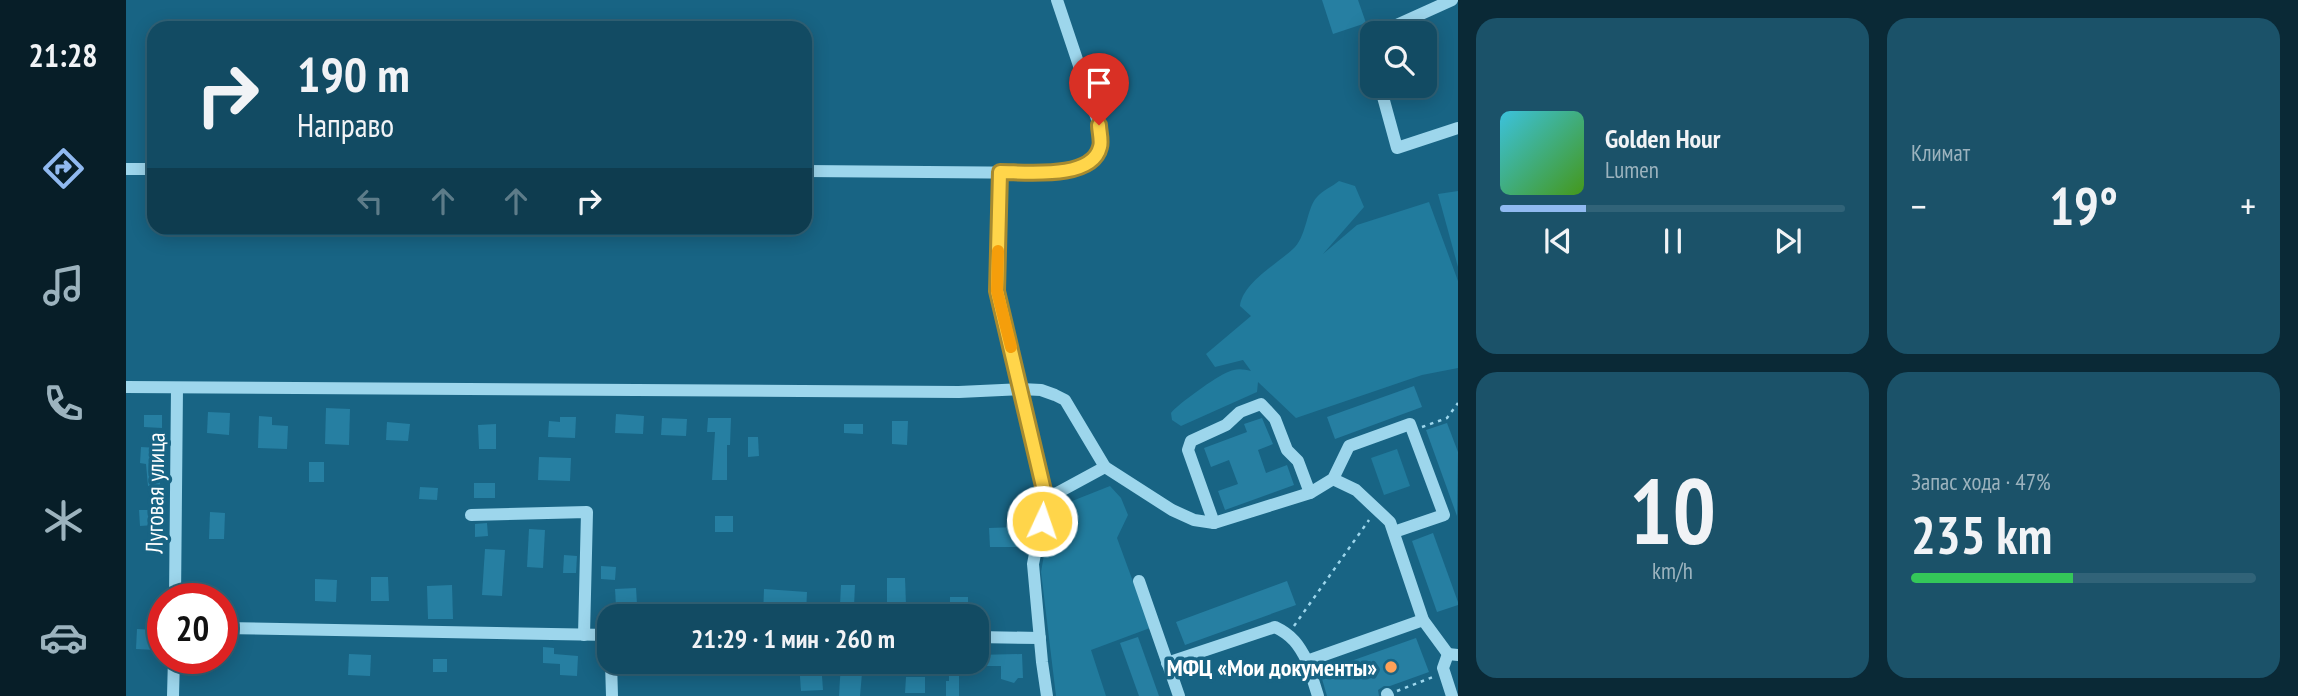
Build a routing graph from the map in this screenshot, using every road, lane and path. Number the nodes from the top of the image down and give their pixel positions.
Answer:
1 (1057, 0) edge
2 (1452, 0) edge
3 (1406, 21) edge
4 (1383, 98) edge
5 (1458, 128) edge
6 (126, 169) edge
7 (147, 169) edge
8 (812, 172) edge
9 (1000, 172) junction
10 (126, 387) edge
11 (177, 388) junction
12 (1021, 389) junction
13 (1458, 402) edge
14 (1413, 430) junction
15 (1105, 467) junction
16 (1333, 479) junction
17 (1310, 493) junction
18 (1046, 499) junction
19 (1377, 509) junction
20 (471, 515) dead end
21 (1214, 523) junction
22 (1394, 531) junction
23 (1139, 581) dead end
24 (175, 583) edge
25 (1423, 620) junction
26 (238, 628) edge
27 (1290, 633) junction
28 (584, 635) junction
29 (597, 635) edge
30 (989, 638) edge
31 (1041, 638) junction
32 (1453, 654) edge
33 (1307, 661) junction
34 (1167, 663) junction
35 (174, 674) edge
36 (611, 674) edge
37 (1437, 676) dead end
38 (1387, 695) edge
39 (173, 696) edge
40 (612, 696) edge
41 (1047, 696) edge
42 (1179, 696) edge
43 (1318, 696) edge
44 (1452, 696) edge

1 - 9 street
2 - 3 street
4 - 5 street
6 - 7 street
8 - 9 street
9 - 12 street
10 - 11 street
11 - 12 street
11 - 24 street, Луговая улица
12 - 15 street
12 - 18 street
13 - 14 path
14 - 16 street
14 - 22 street
15 - 18 street
15 - 21 street
16 - 17 street
16 - 19 street
17 - 21 street
17 - 21 street
18 - 31 street
19 - 22 street
19 - 27 path
20 - 28 street
22 - 25 street
23 - 34 street
25 - 32 street
25 - 33 street
26 - 28 street
27 - 33 street
27 - 34 street
28 - 29 street
30 - 31 street
31 - 41 street
32 - 44 street
33 - 43 street
34 - 42 street
35 - 39 street
36 - 40 street
37 - 38 path

